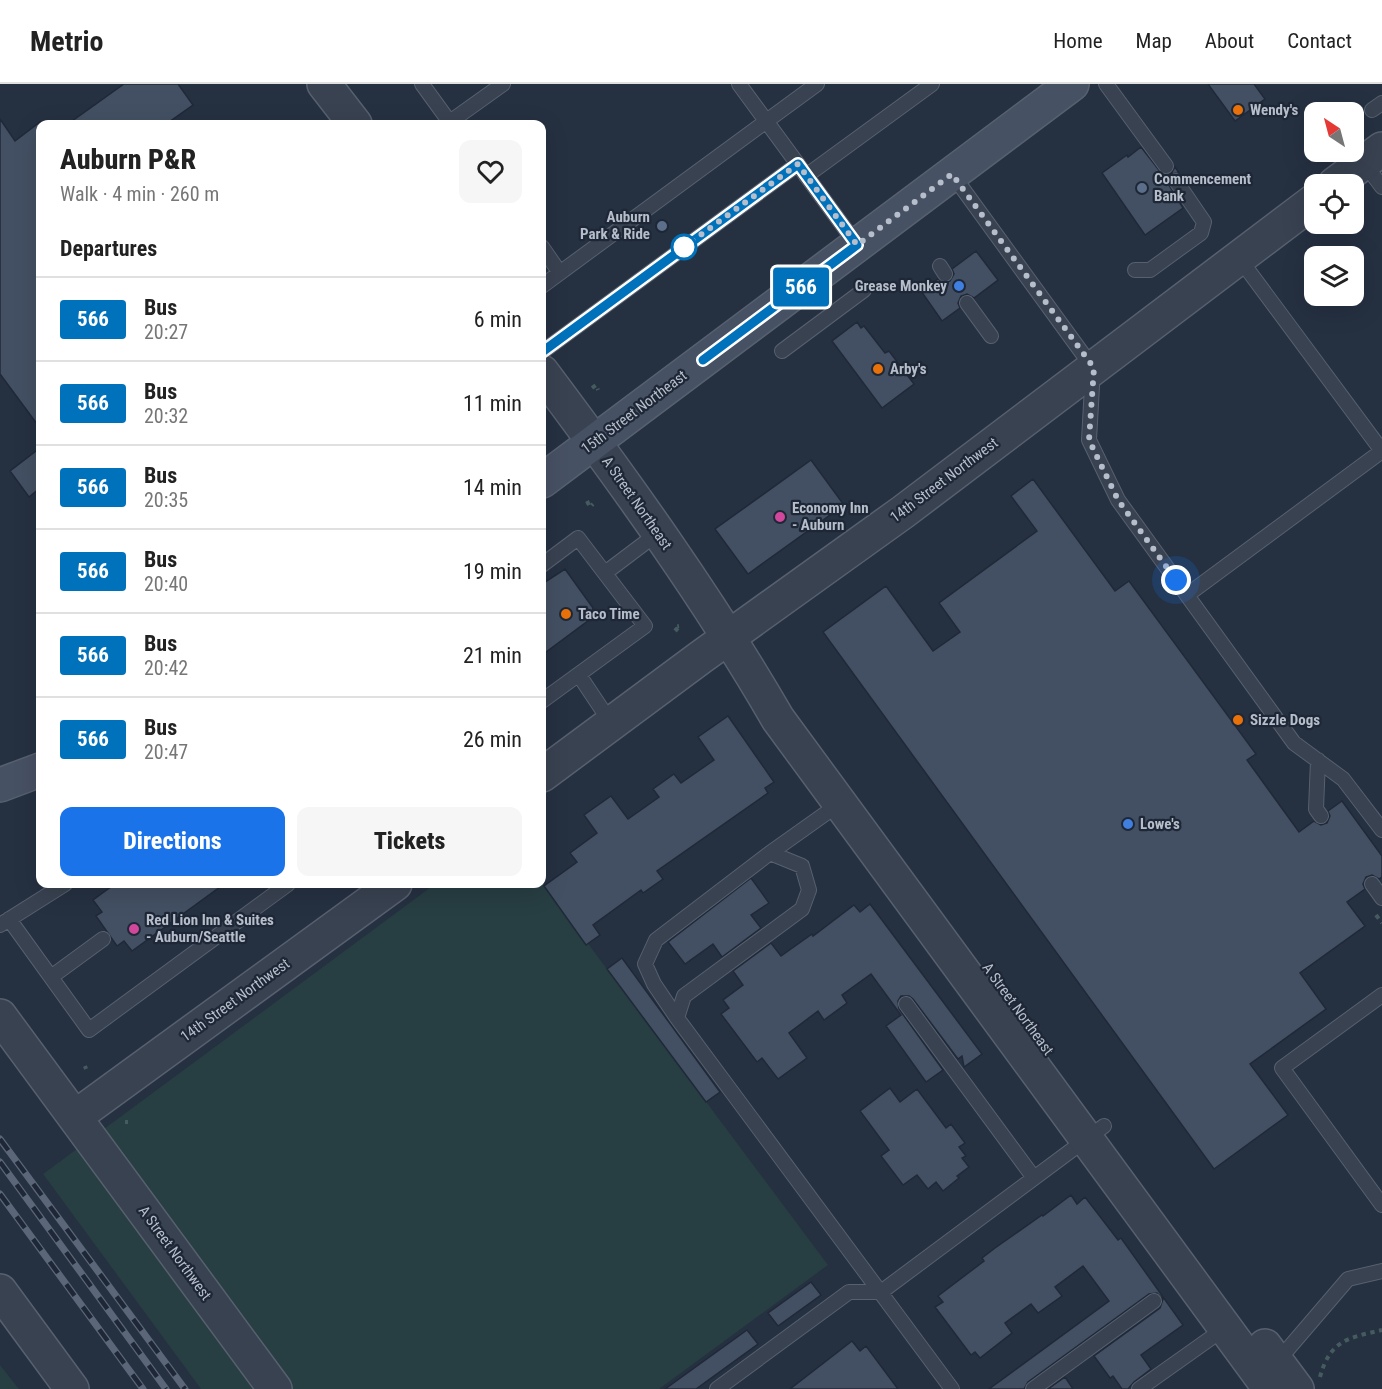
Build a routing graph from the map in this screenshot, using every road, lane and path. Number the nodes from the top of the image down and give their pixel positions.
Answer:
1 (324, 84) edge
2 (422, 84) edge
3 (502, 84) edge
4 (739, 84) edge
5 (818, 84) edge
6 (932, 84) edge
7 (1072, 84) edge
8 (1106, 84) edge
9 (352, 120) edge
10 (447, 120) edge
11 (455, 120) edge
12 (766, 122) junction
13 (798, 164) junction
14 (1166, 166) dead end
15 (1376, 166) edge
16 (952, 174) junction
17 (1358, 174) edge
18 (807, 176) junction
19 (1176, 181) dead end
20 (1304, 209) edge
21 (857, 245) junction
22 (546, 254) edge
23 (1239, 258) junction
24 (1135, 270) dead end
25 (560, 273) junction
26 (546, 283) edge
27 (864, 290) dead end
28 (967, 303) dead end
29 (991, 336) dead end
30 (546, 349) edge
31 (782, 351) dead end
32 (1094, 368) junction
33 (546, 377) edge
34 (592, 388) dead end
35 (598, 390) dead end
36 (594, 441) junction
37 (1382, 451) edge
38 (546, 478) edge
39 (587, 501) dead end
40 (593, 504) dead end
41 (658, 533) junction
42 (546, 562) edge
43 (605, 573) junction
44 (1187, 595) junction
45 (729, 637) junction
46 (579, 675) junction
47 (546, 695) edge
48 (612, 723) junction
49 (1318, 760) junction
50 (36, 772) edge
51 (546, 772) edge
52 (0, 785) edge
53 (839, 804) junction
54 (1321, 816) dead end
55 (1382, 830) edge
56 (770, 853) junction
57 (1372, 884) dead end
58 (59, 888) edge
59 (283, 888) edge
60 (390, 888) edge
61 (1382, 898) edge
62 (4, 922) edge
63 (103, 939) dead end
64 (51, 977) junction
65 (1382, 995) edge
66 (906, 1005) dead end
67 (0, 1016) edge
68 (677, 1018) junction
69 (75, 1117) junction
70 (1095, 1133) junction
71 (1034, 1178) junction
72 (1382, 1205) edge
73 (1382, 1271) edge
74 (0, 1291) edge
75 (881, 1292) junction
76 (1154, 1301) dead end
77 (1225, 1328) junction
78 (1382, 1330) edge
79 (1269, 1375) edge
80 (1308, 1385) edge
81 (66, 1387) edge
82 (275, 1389) edge
83 (717, 1389) edge
84 (952, 1389) edge
85 (1033, 1389) edge
86 (1139, 1389) edge

1 - 9 street
2 - 10 lane
3 - 11 lane
4 - 12 lane
5 - 12 lane
6 - 18 lane
7 - 16 main road, 15th Street Northeast
8 - 14 lane
12 - 13 lane
12 - 25 lane
13 - 18 lane
13 - 30 lane
15 - 17 street
16 - 21 main road, 15th Street Northeast
16 - 32 lane
18 - 21 lane
19 - 24 lane
20 - 23 street, 14th Street Northwest
21 - 36 main road, 15th Street Northeast
22 - 25 lane
23 - 32 street, 14th Street Northwest
23 - 37 lane
25 - 26 lane
27 - 31 lane
28 - 29 lane
32 - 44 lane
32 - 45 street, 14th Street Northwest
33 - 36 street, A Street Northeast
34 - 35 path
36 - 38 main road, 15th Street Northeast
36 - 41 street, A Street Northeast
37 - 44 lane
39 - 40 path
41 - 43 lane
41 - 45 street, A Street Northeast
42 - 43 lane
43 - 46 lane
44 - 49 lane
45 - 48 street, 14th Street Northwest
45 - 53 street, A Street Northeast
45 - 70 street, A Street Northeast
46 - 47 lane
46 - 48 lane
48 - 51 street, 14th Street Northwest
49 - 54 lane
49 - 55 lane
50 - 52 main road
53 - 56 lane
53 - 70 street, A Street Northeast
56 - 68 lane
56 - 68 lane
57 - 61 lane
58 - 62 lane
59 - 64 lane
60 - 69 street, 14th Street Northwest
62 - 64 lane
63 - 64 lane
65 - 72 lane
66 - 71 lane
67 - 69 street, A Street Northwest
68 - 75 lane
69 - 82 street, A Street Northwest
70 - 71 lane
70 - 77 street, A Street Northeast
70 - 79 street, A Street Northeast
71 - 75 lane
73 - 79 lane
74 - 81 street
75 - 83 lane
75 - 84 lane
76 - 85 lane
77 - 79 street, A Street Northeast
77 - 86 lane
78 - 80 path
79 - 80 street, A Street Northeast

